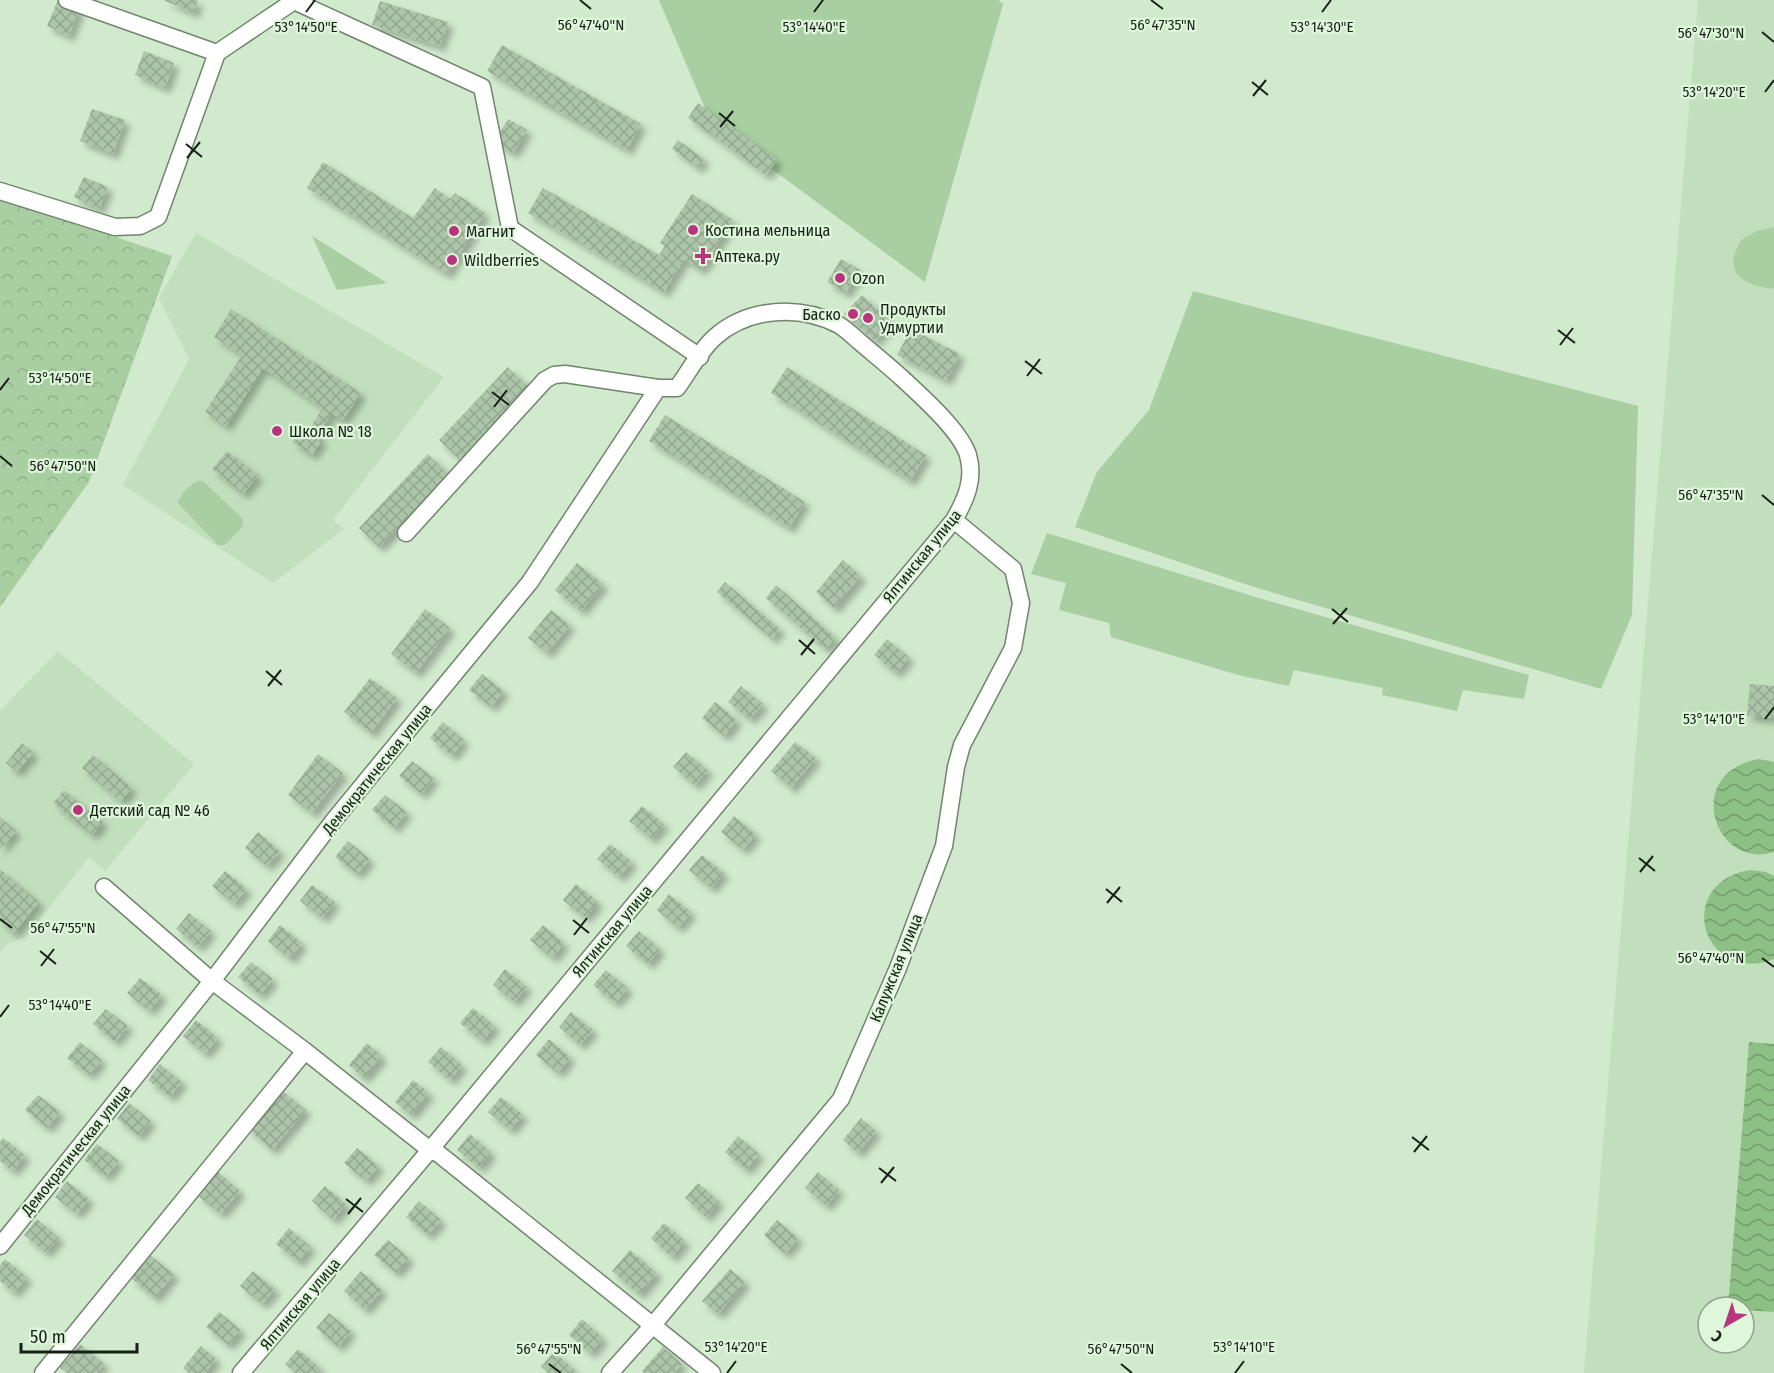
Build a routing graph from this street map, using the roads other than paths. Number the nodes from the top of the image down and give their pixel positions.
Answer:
1 (67, 0) edge
2 (293, 1) edge
3 (217, 53) junction
4 (0, 191) edge
5 (700, 357) junction
6 (658, 388) junction
7 (954, 520) junction
8 (406, 533) dead end
9 (104, 887) dead end
10 (212, 981) junction
11 (305, 1051) junction
12 (430, 1150) junction
13 (0, 1246) edge
14 (653, 1325) junction
15 (43, 1373) edge
16 (241, 1373) edge
17 (610, 1373) edge
18 (712, 1373) edge

1 - 3 street
2 - 3 street
2 - 5 street
3 - 4 street
5 - 6 street
5 - 7 street, Ялтинская улица
6 - 8 street
6 - 10 street, Демократическая улица
7 - 12 street, Ялтинская улица
7 - 14 street, Калужская улица
9 - 10 street
10 - 11 street
10 - 13 street, Демократическая улица
11 - 12 street
11 - 15 street
12 - 14 street
12 - 16 street, Ялтинская улица
14 - 17 street, Калужская улица
14 - 18 street

